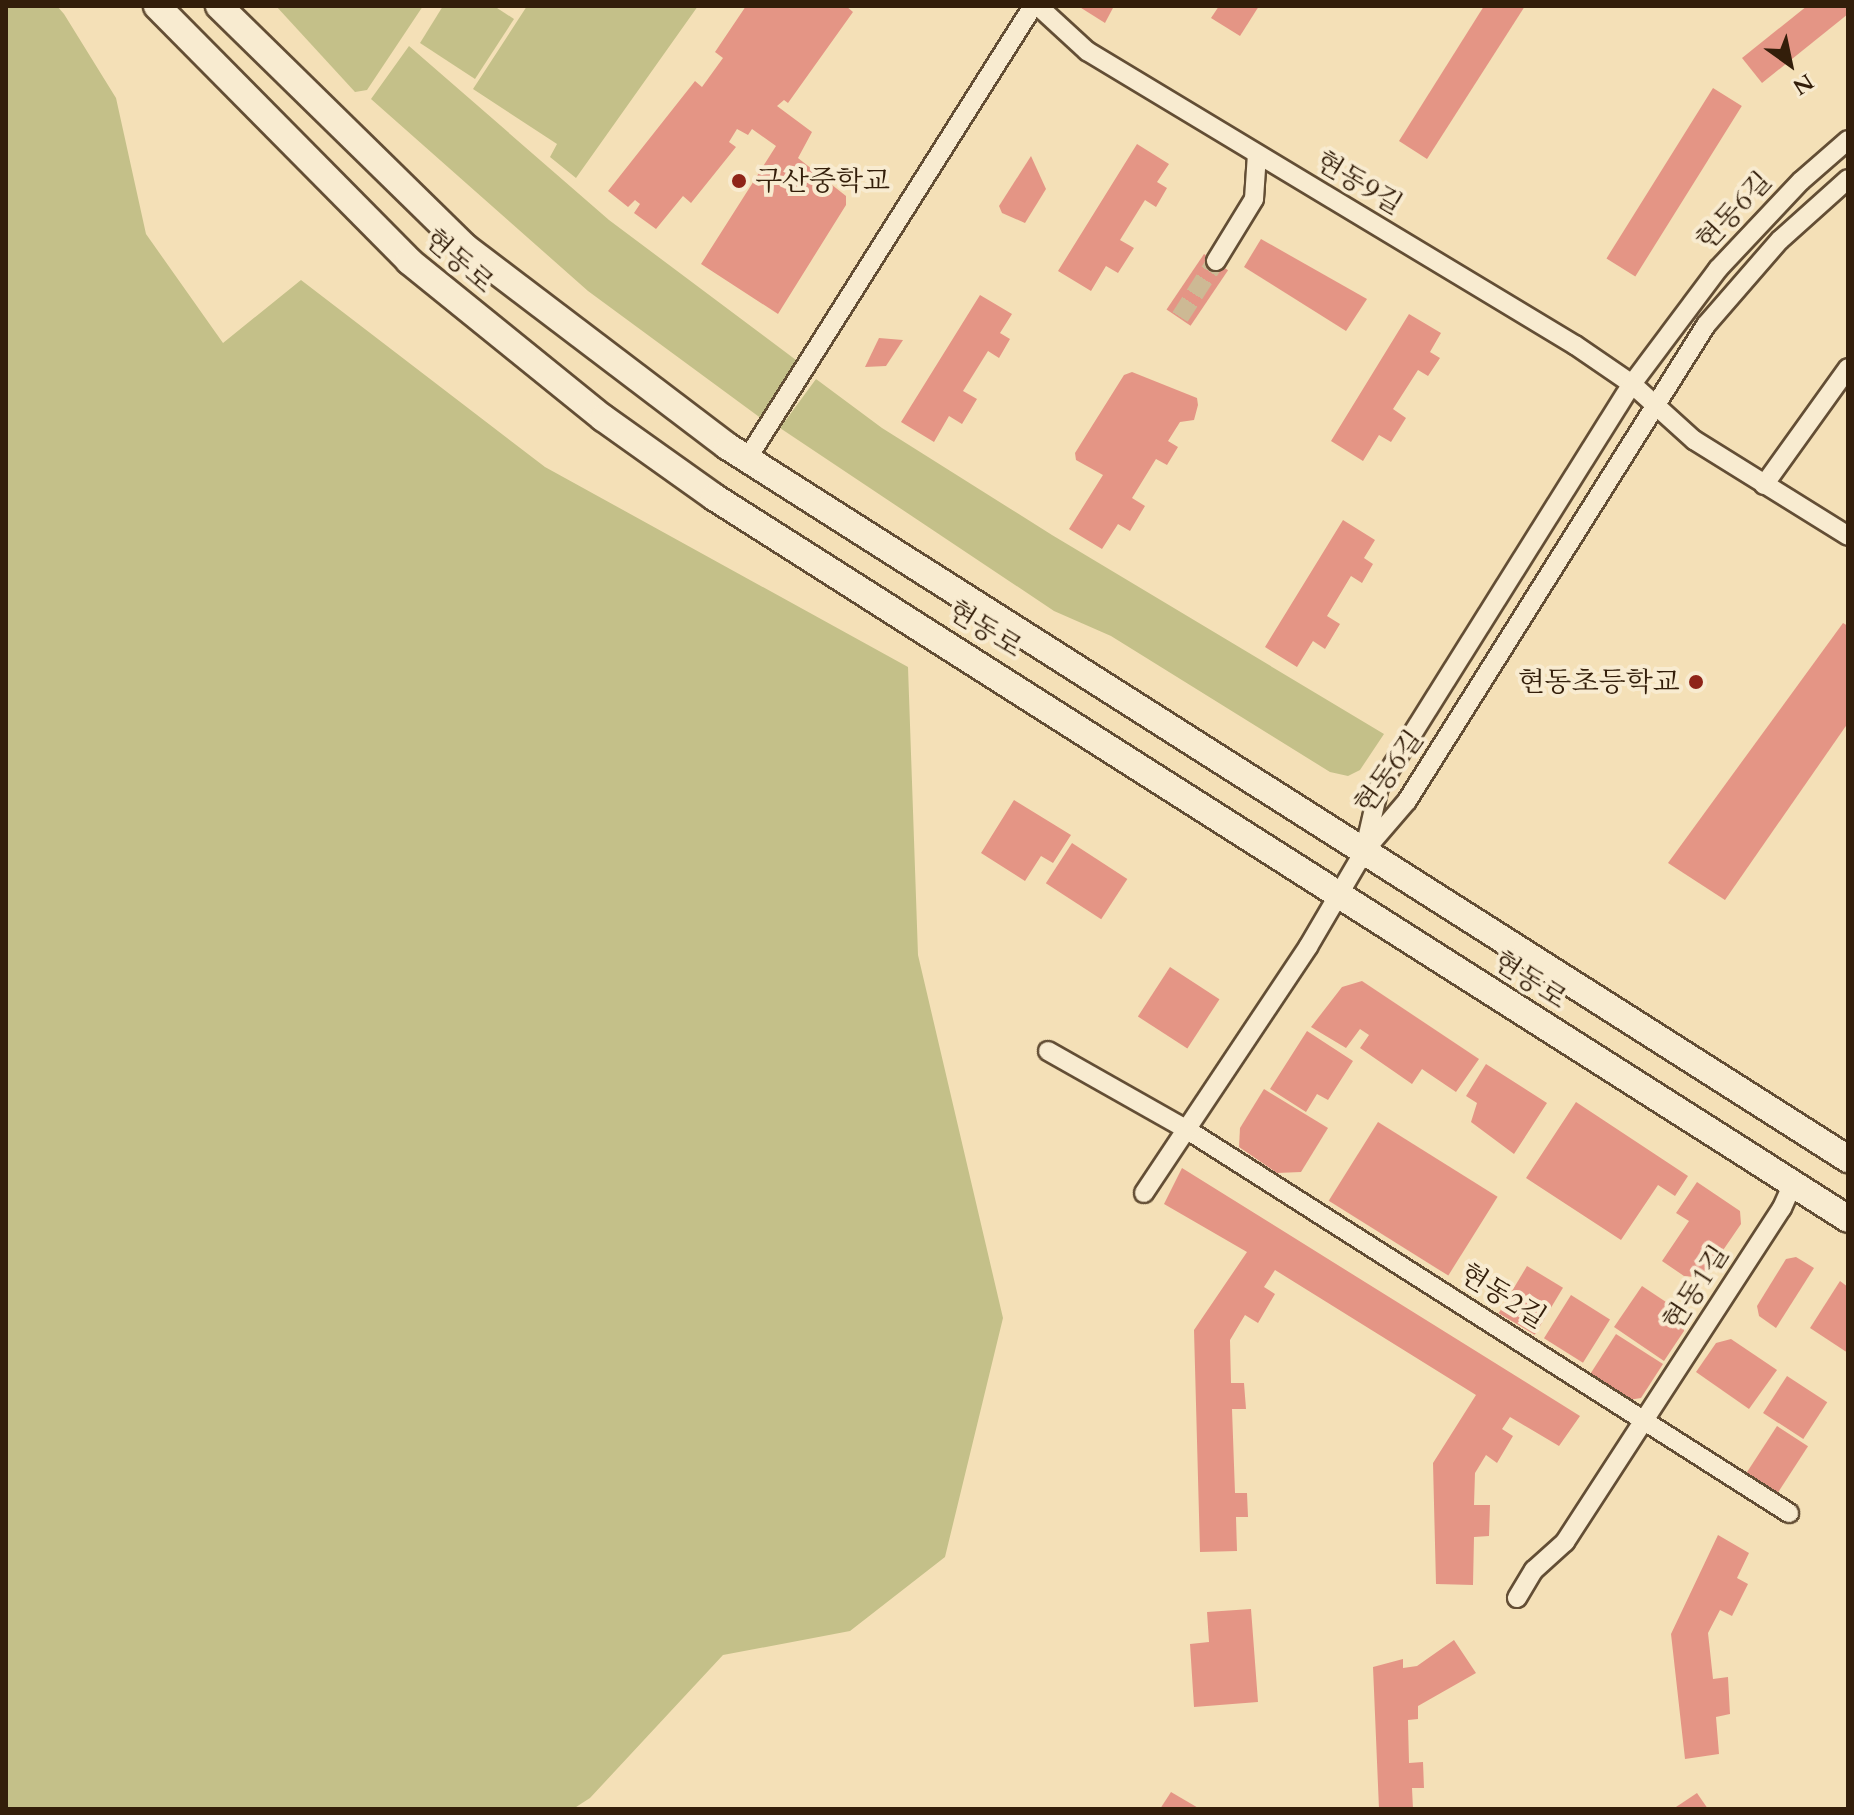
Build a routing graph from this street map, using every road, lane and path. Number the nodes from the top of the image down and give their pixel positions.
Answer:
1 (157, 6) edge
2 (219, 6) edge
3 (1036, 6) edge
4 (1848, 140) edge
5 (1257, 154) junction
6 (1848, 179) edge
7 (1216, 261) tunnel mouth
8 (1848, 368) edge
9 (1632, 384) junction
10 (1653, 404) junction
11 (747, 459) junction
12 (1764, 485) junction
13 (1848, 536) edge
14 (1365, 850) junction
15 (1339, 895) junction
16 (1048, 1051) dead end
17 (1186, 1129) junction
18 (1848, 1159) edge
19 (1792, 1186) junction
20 (1144, 1193) dead end
21 (1848, 1219) edge
22 (1643, 1418) junction
23 (1789, 1513) dead end
24 (1517, 1598) dead end

1 - 15 main road, 현동로
2 - 11 main road, 현동로
3 - 5 street, 현동9길
3 - 11 street
4 - 9 street, 현동6길
5 - 7 street
5 - 9 street, 현동9길
6 - 10 street, 현동6길
8 - 12 street
9 - 10 street, 현동9길
9 - 14 street, 현동6길
10 - 12 street, 현동9길
10 - 14 street, 현동6길
11 - 14 main road, 현동로
12 - 13 street, 현동9길
14 - 15 street
14 - 18 main road, 현동로
15 - 17 street
15 - 19 main road, 현동로
16 - 17 street, 현동2길
17 - 20 street
17 - 22 street, 현동2길
19 - 21 main road, 현동로
19 - 22 street, 현동1길
22 - 23 street, 현동2길
22 - 24 street, 현동1길

